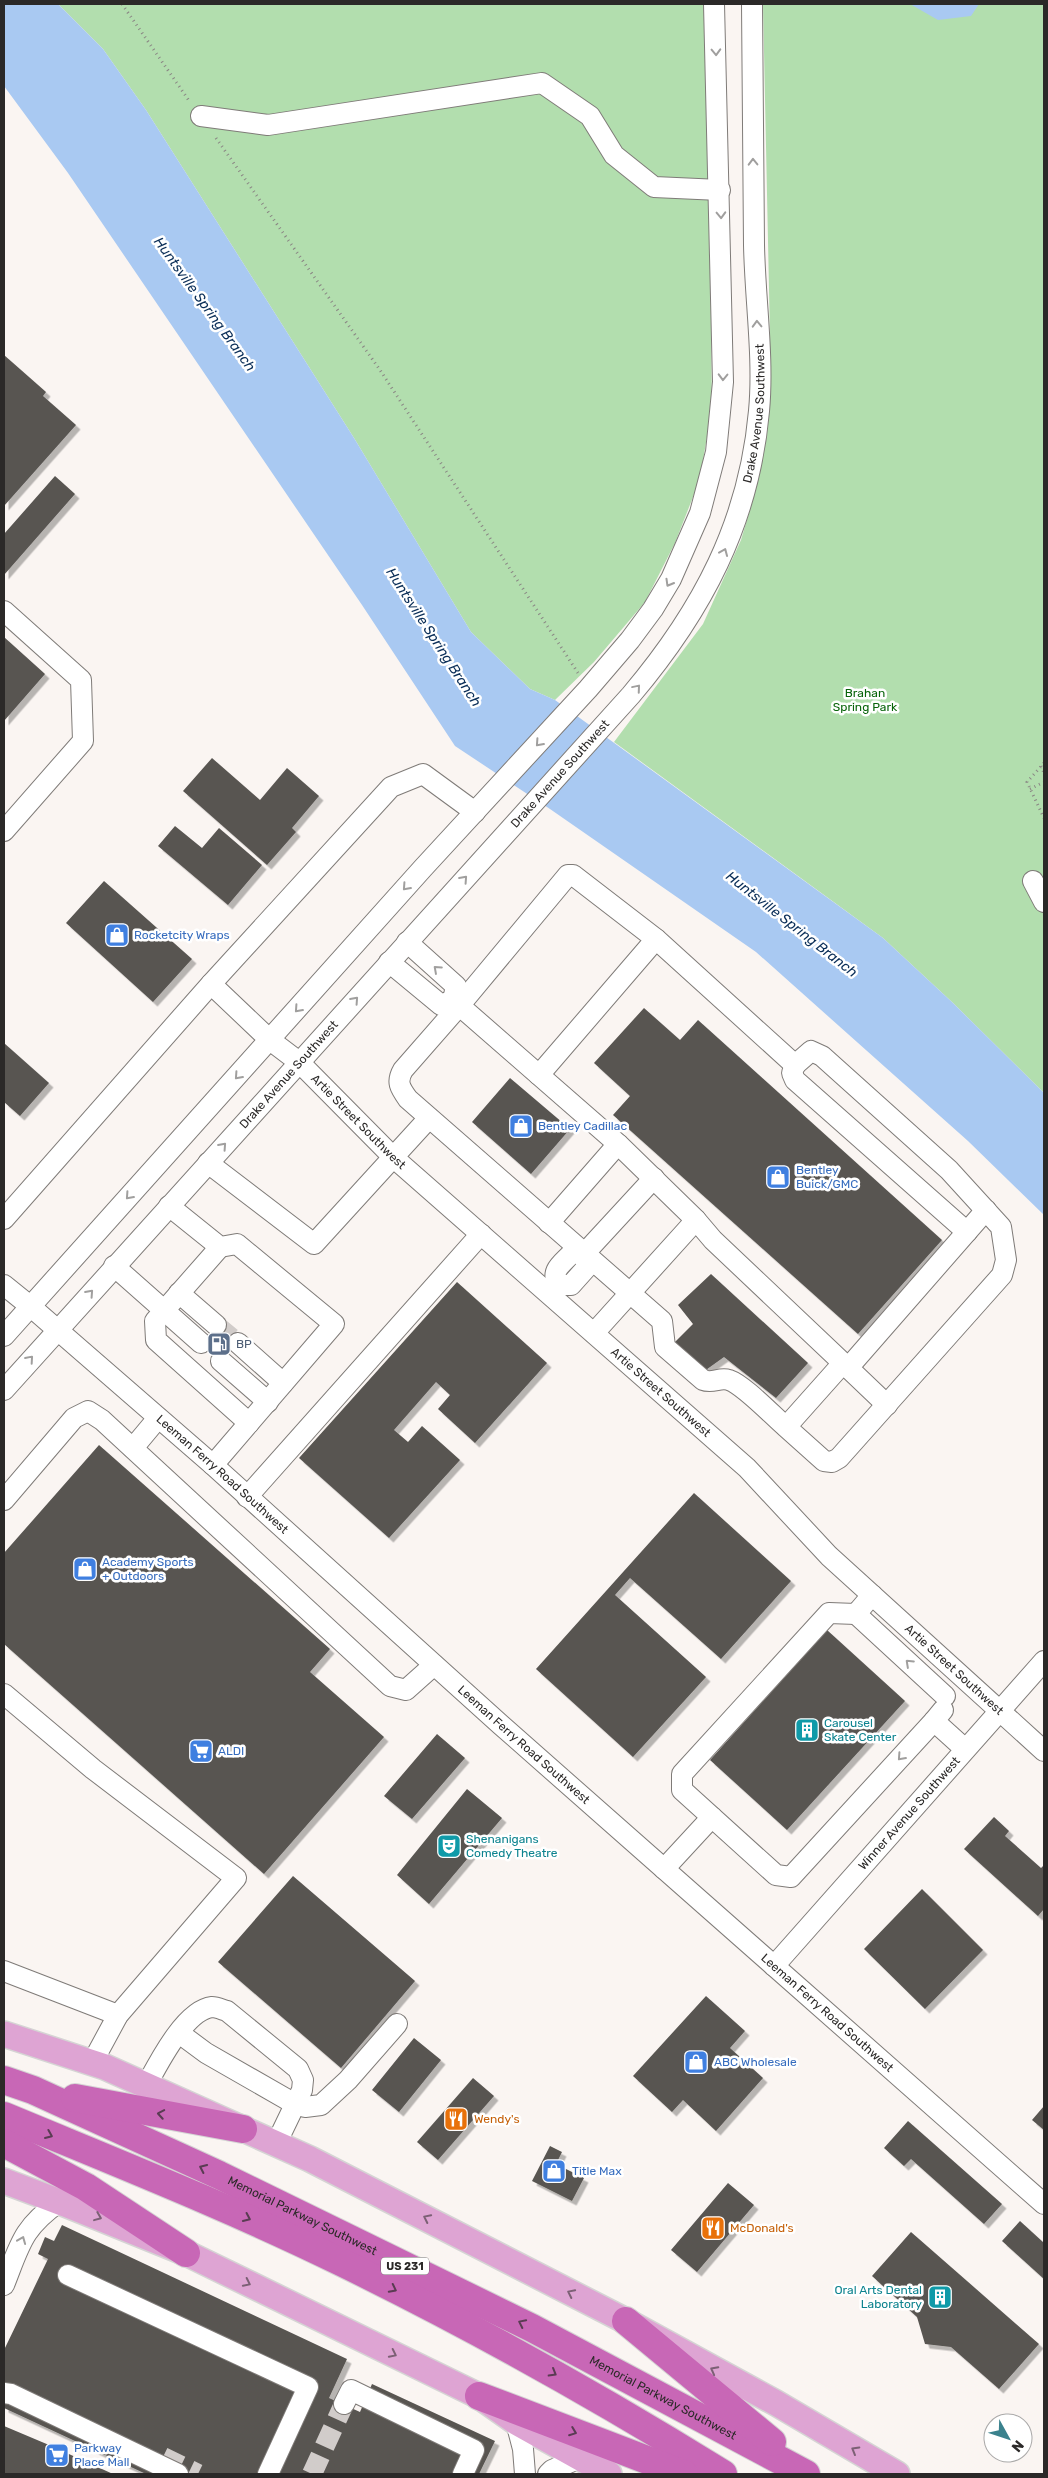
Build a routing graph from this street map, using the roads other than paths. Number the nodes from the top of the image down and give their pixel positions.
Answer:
1 (714, 4) edge
2 (752, 4) edge
3 (200, 116) road end
4 (720, 190) junction
5 (4, 611) edge
6 (475, 812) junction
7 (4, 831) edge
8 (1034, 881) dead end
9 (1044, 902) edge
10 (656, 939) junction
11 (407, 942) junction
12 (389, 962) junction
13 (211, 984) junction
14 (457, 1003) junction
15 (270, 1040) junction
16 (299, 1062) junction
17 (795, 1065) junction
18 (539, 1075) junction
19 (429, 1118) junction
20 (618, 1144) junction
21 (394, 1158) junction
22 (208, 1164) junction
23 (654, 1178) junction
24 (169, 1206) junction
25 (986, 1210) junction
26 (4, 1219) edge
27 (696, 1220) junction
28 (549, 1223) junction
29 (967, 1232) junction
30 (481, 1234) junction
31 (220, 1247) junction
32 (584, 1254) junction
33 (114, 1266) junction
34 (4, 1285) edge
35 (554, 1290) junction
36 (179, 1293) junction
37 (630, 1293) junction
38 (30, 1306) junction
39 (164, 1310) junction
40 (216, 1325) tunnel mouth
41 (57, 1328) junction
42 (594, 1333) junction
43 (4, 1336) edge
44 (201, 1343) tunnel mouth
45 (238, 1343) tunnel mouth
46 (221, 1361) dead end
47 (845, 1366) junction
48 (283, 1383) junction
49 (4, 1390) edge
50 (268, 1402) junction
51 (887, 1404) junction
52 (158, 1418) junction
53 (249, 1423) junction
54 (786, 1427) junction
55 (133, 1448) junction
56 (213, 1465) junction
57 (247, 1497) junction
58 (4, 1500) edge
59 (872, 1595) junction
60 (856, 1614) junction
61 (1044, 1661) edge
62 (434, 1665) junction
63 (963, 1676) junction
64 (4, 1694) edge
65 (945, 1696) junction
66 (999, 1710) junction
67 (934, 1721) junction
68 (965, 1749) junction
69 (1044, 1751) edge
70 (712, 1817) junction
71 (664, 1869) junction
72 (774, 1966) junction
73 (4, 1971) edge
74 (118, 2015) junction
75 (397, 2024) dead end
76 (179, 2033) junction
77 (4, 2034) edge
78 (92, 2063) junction
79 (4, 2080) edge
80 (146, 2086) junction
81 (33, 2090) junction
82 (296, 2104) junction
83 (4, 2116) edge
84 (243, 2129) junction
85 (4, 2143) edge
86 (276, 2144) junction
87 (4, 2181) edge
88 (59, 2202) junction
89 (1044, 2204) edge
90 (186, 2254) junction
91 (68, 2275) dead end
92 (4, 2285) edge
93 (626, 2321) junction
94 (4, 2393) edge
95 (479, 2396) junction
96 (344, 2404) tunnel mouth
97 (516, 2422) junction
98 (580, 2458) junction
99 (802, 2472) edge
100 (178, 2474) tunnel mouth
101 (268, 2474) edge
102 (463, 2474) edge
103 (525, 2474) edge
104 (548, 2474) edge
105 (609, 2474) edge
106 (684, 2474) edge
107 (723, 2474) edge
108 (898, 2474) edge

1 -> 4 street
11 -> 2 street, Drake Avenue Southwest
3 - 4 street
4 -> 6 street
5 - 7 street
6 - 13 street
6 -> 15 street
8 - 9 street
10 - 14 street
10 - 17 street
10 - 18 street
11 - 12 street, Drake Avenue Southwest
14 -> 11 street
12 - 14 street
16 -> 12 street, Drake Avenue Southwest
13 - 15 street, Artie Street Southwest
13 - 26 street
14 - 18 street
14 - 19 street
15 - 16 street, Artie Street Southwest
15 -> 38 street
16 - 21 street, Artie Street Southwest
22 -> 16 street, Drake Avenue Southwest
17 - 25 street
17 - 29 street
18 - 20 street
19 - 21 street
19 - 28 street
20 - 23 street
20 - 28 street
21 - 22 street
21 - 30 street, Artie Street Southwest
22 - 24 street, Drake Avenue Southwest
23 - 27 street
23 - 32 street
24 - 31 street
24 - 33 street, Drake Avenue Southwest
25 - 29 street
25 - 51 street
27 - 37 street
27 - 47 street
28 - 32 street
29 - 47 street
30 - 35 street, Artie Street Southwest
30 - 57 street
31 - 36 street
31 - 48 street
32 - 35 street
32 - 37 street
33 - 39 street
41 -> 33 street, Drake Avenue Southwest
34 - 38 street, Leeman Ferry Road Southwest
35 - 42 street, Artie Street Southwest
36 - 39 street
36 - 40 street
37 - 42 street
37 - 54 street
38 - 41 street, Leeman Ferry Road Southwest
38 - 43 street
39 - 44 street
39 - 53 street
49 -> 41 street, Drake Avenue Southwest
41 - 52 street, Leeman Ferry Road Southwest
42 - 59 street, Artie Street Southwest
45 - 48 street
46 - 50 street
47 - 51 street
47 - 54 street
48 - 50 street
50 - 53 street
51 - 54 street
52 - 55 street
52 - 56 street, Leeman Ferry Road Southwest
53 - 56 street
55 - 58 street
55 - 62 street
56 - 57 street, Leeman Ferry Road Southwest
57 - 62 street, Leeman Ferry Road Southwest
59 - 60 street
59 - 63 street, Artie Street Southwest
65 -> 60 street
60 - 70 street
61 - 66 street, Winner Avenue Southwest
62 - 71 street, Leeman Ferry Road Southwest
63 - 65 street
63 - 66 street, Artie Street Southwest
64 - 74 street
65 - 67 street
66 - 68 street, Winner Avenue Southwest
66 - 69 street, Artie Street Southwest
67 - 68 street
67 -> 70 street
68 - 72 street, Winner Avenue Southwest
70 - 71 street
71 - 72 street, Leeman Ferry Road Southwest
72 - 89 street, Leeman Ferry Road Southwest
73 - 74 street
74 - 78 street
75 - 82 street
76 - 80 street
76 - 82 street
76 - 82 street
77 - 78 main road
78 - 80 main road
79 - 81 highway, Memorial Parkway Southwest / US 231
80 - 84 main road
84 -> 81 highway
99 -> 81 highway, Memorial Parkway Southwest / US 231
82 - 86 street
83 -> 107 highway, Memorial Parkway Southwest / US 231
84 - 86 main road
85 - 90 highway
93 -> 86 main road
87 - 88 main road
88 -> 90 main road
92 -> 88 street
90 -> 95 main road
91 - 101 street
93 - 99 highway
108 -> 93 main road
94 - 100 street
95 - 97 main road
95 -> 106 highway
96 - 102 street
97 - 98 main road
97 - 103 street
98 - 104 street
98 - 105 main road

